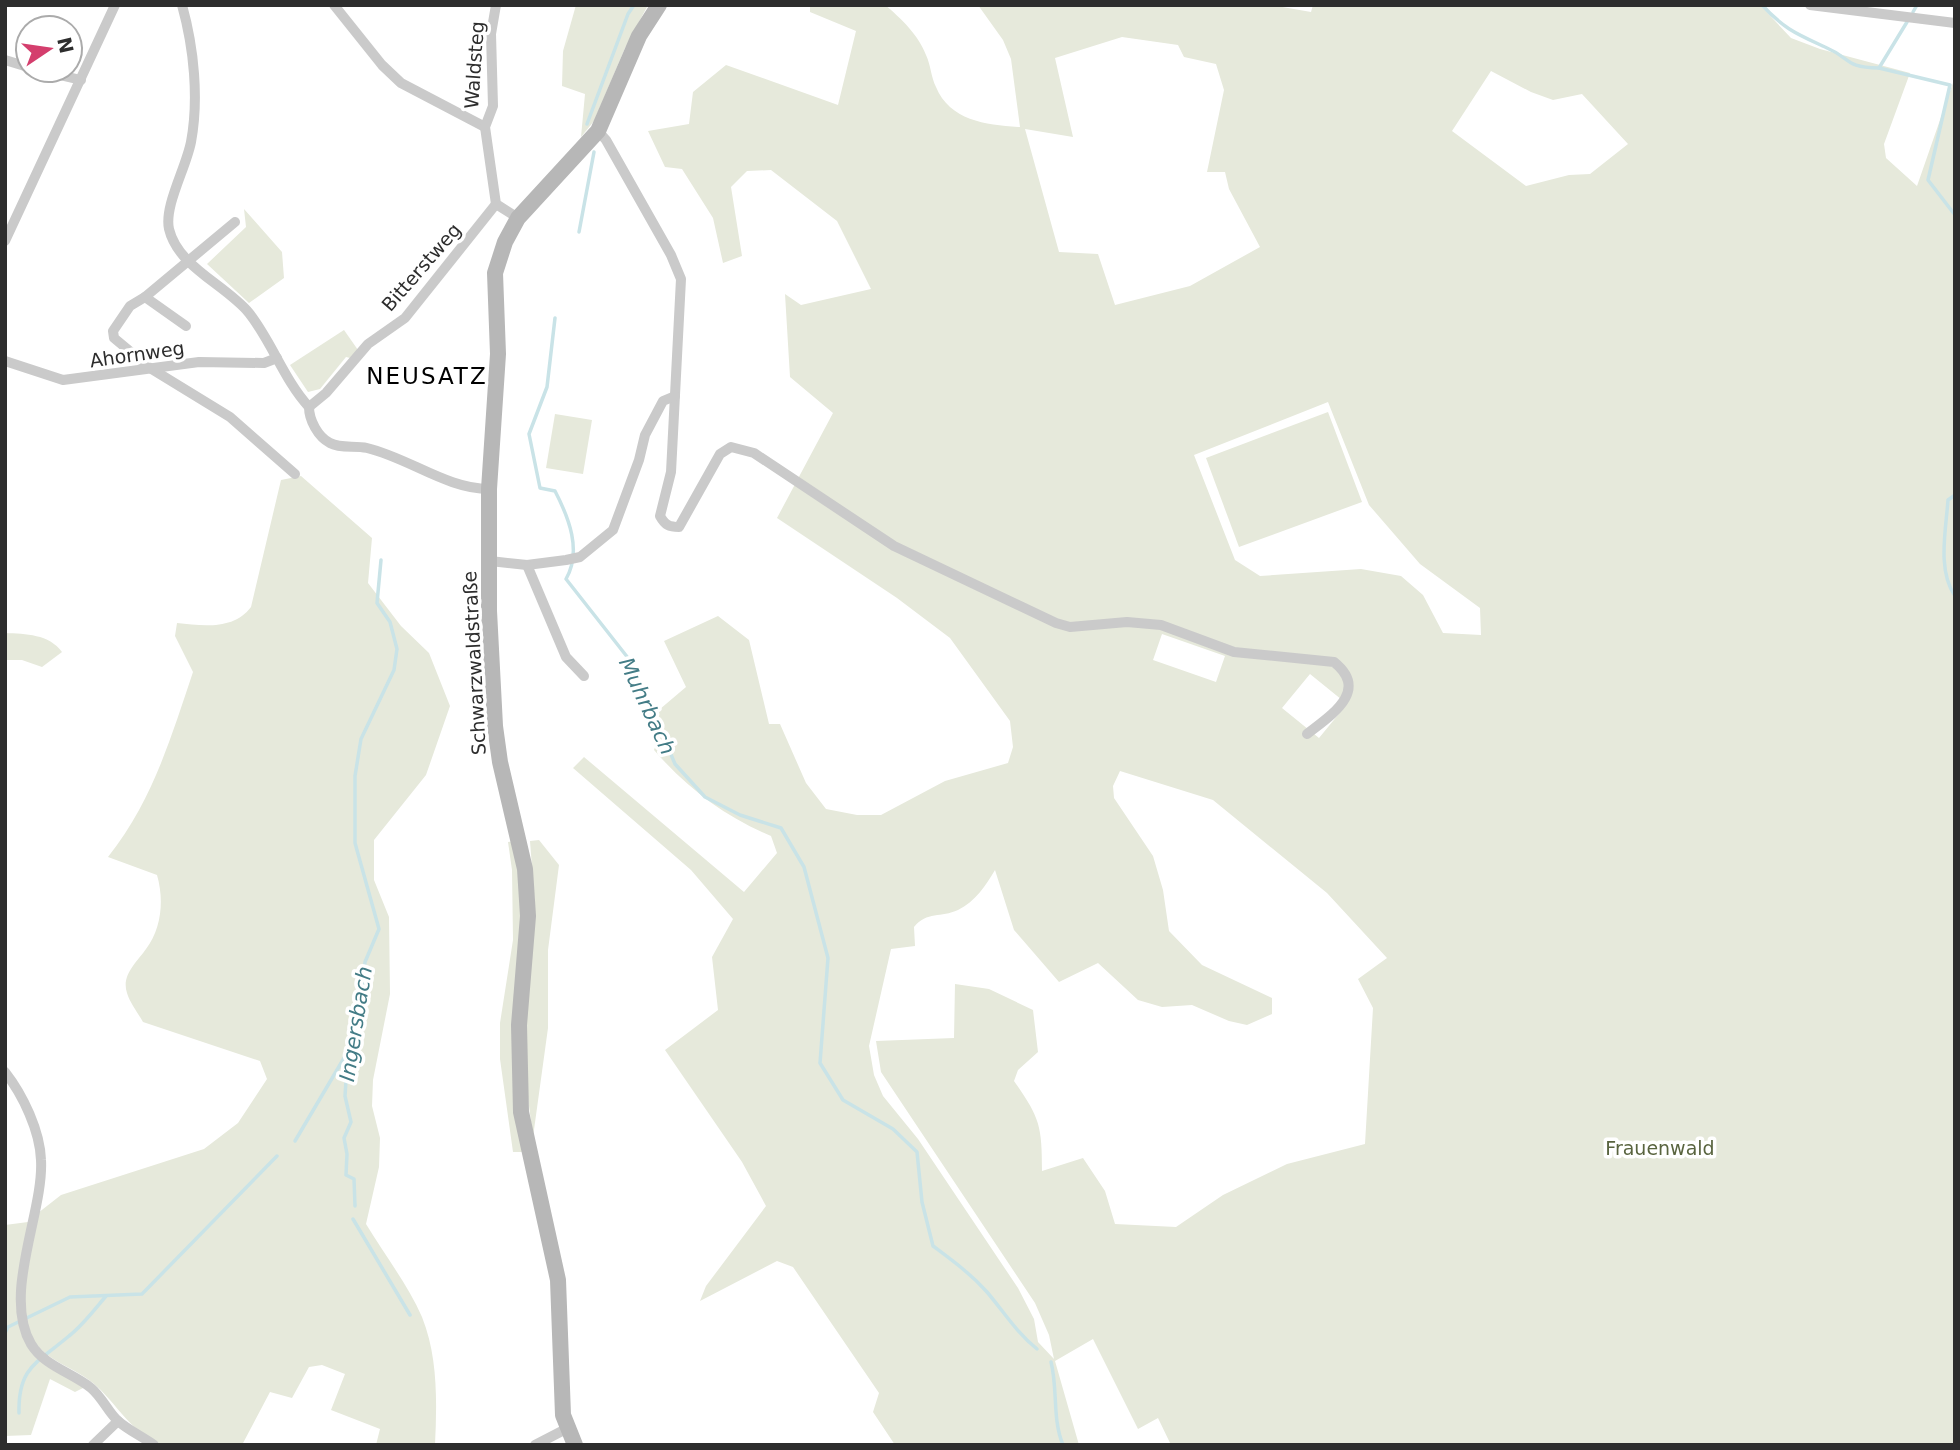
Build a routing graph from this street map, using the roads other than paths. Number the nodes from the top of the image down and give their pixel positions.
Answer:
1 (116, 5) edge
2 (182, 5) edge
3 (334, 5) edge
4 (496, 5) edge
5 (659, 5) edge
6 (1810, 5) edge
7 (1955, 23) edge
8 (84, 74) edge
9 (79, 84) edge
10 (485, 127) junction
11 (598, 131) junction
12 (496, 204) junction
13 (518, 218) junction
14 (236, 222) dead end
15 (5, 241) edge
16 (189, 262) junction
17 (145, 297) junction
18 (186, 326) dead end
19 (277, 358) junction
20 (5, 361) edge
21 (150, 368) junction
22 (675, 396) junction
23 (309, 407) junction
24 (295, 474) dead end
25 (489, 489) junction
26 (490, 561) junction
27 (527, 565) junction
28 (584, 676) dead end
29 (1307, 734) dead end
30 (5, 1072) edge
31 (118, 1421) junction
32 (566, 1429) junction
33 (93, 1445) edge
34 (154, 1445) edge
35 (535, 1445) edge
36 (575, 1445) edge

1 - 8 street
2 - 16 street
3 - 10 street
4 - 10 street, Waldsteg
5 - 11 main road, Schwarzwaldstraße
6 - 7 street
9 - 15 street
10 - 12 street, Waldsteg
11 - 13 main road, Schwarzwaldstraße
11 - 22 street
12 - 13 street
12 - 23 street, Bitterstweg
13 - 25 main road, Schwarzwaldstraße
14 - 16 street
16 - 17 street
16 - 19 street
17 - 18 street
17 - 21 street
19 - 21 street, Ahornweg
19 - 23 street
20 - 21 street, Ahornweg
21 - 24 street
22 - 27 street
22 - 29 street
23 - 25 street
25 - 26 main road, Schwarzwaldstraße
26 - 27 street
26 - 32 main road, Schwarzwaldstraße
27 - 28 street
30 - 31 street
31 - 33 street
31 - 34 street
32 - 35 street
32 - 36 main road, Schwarzwaldstraße

